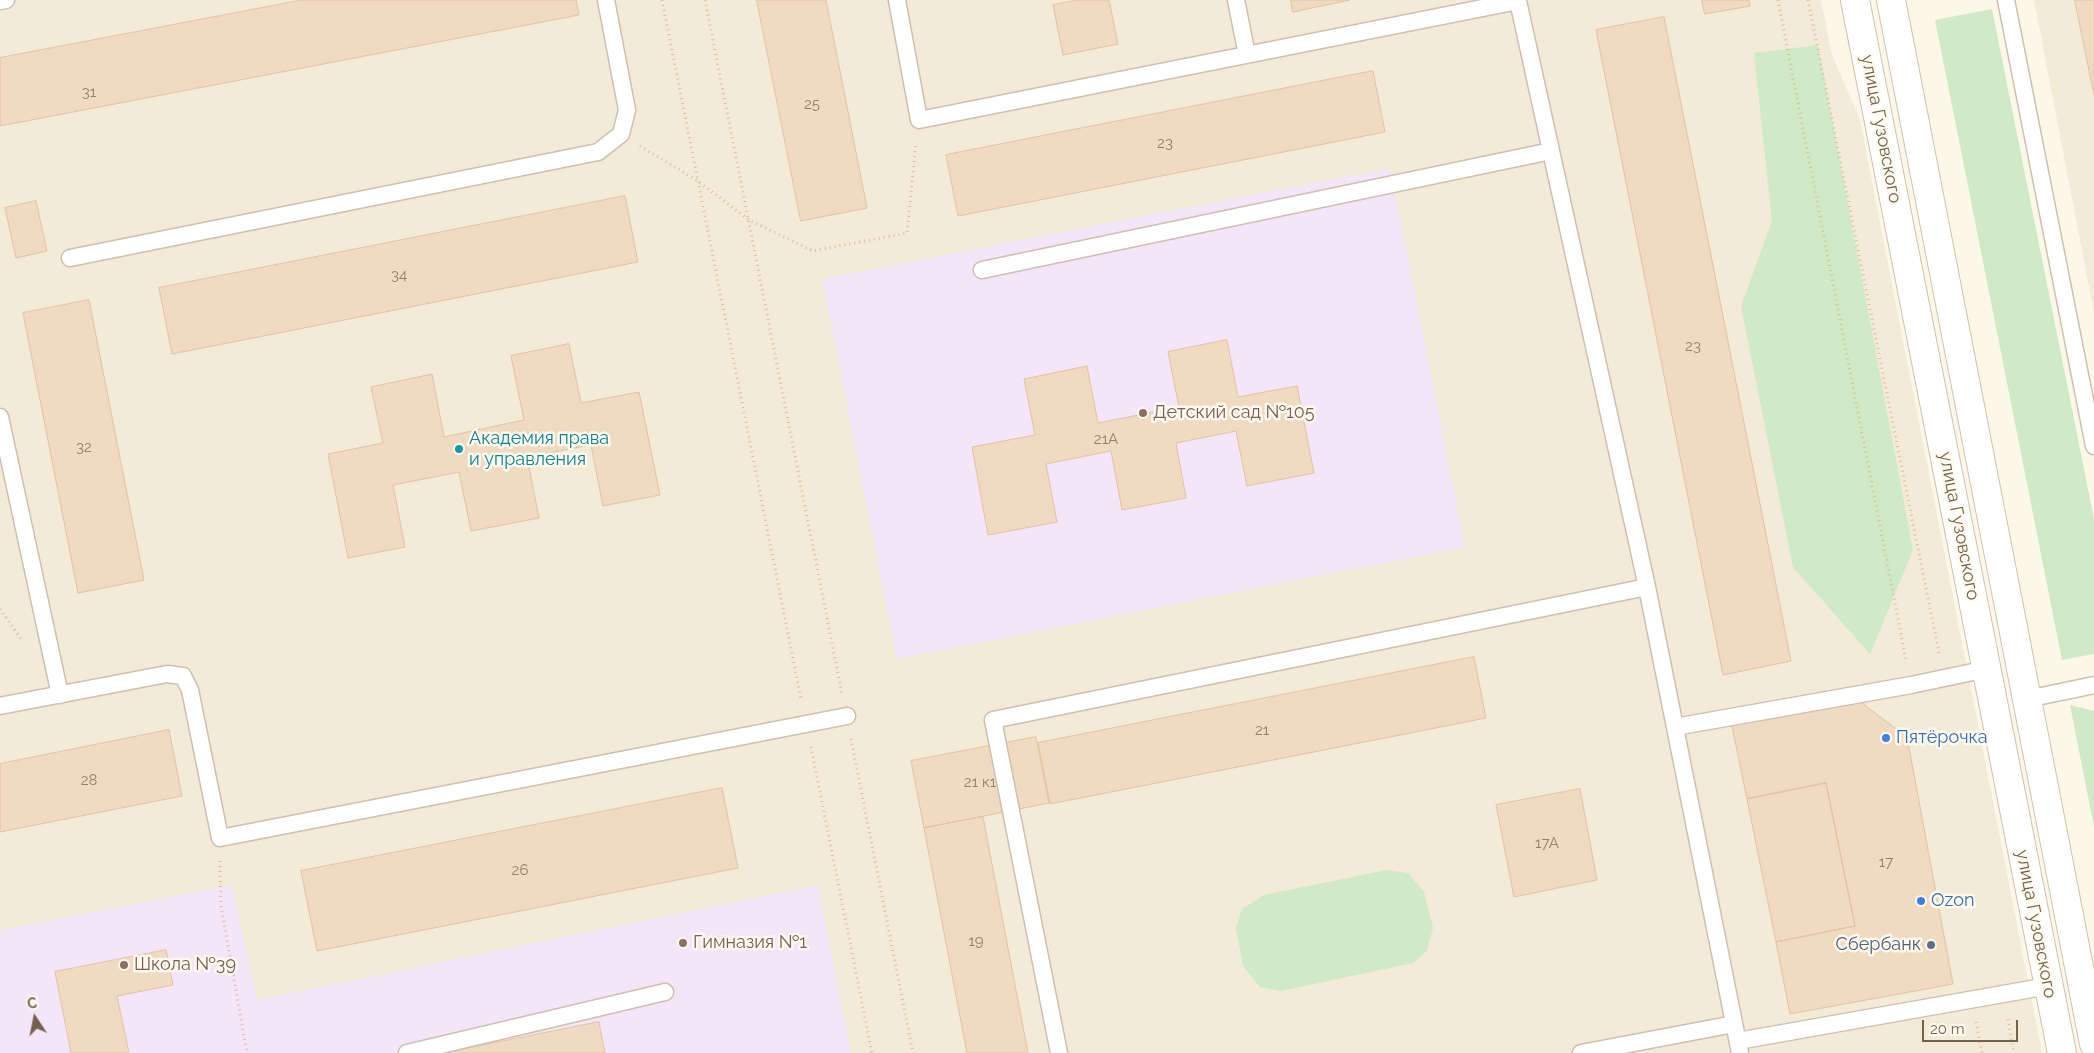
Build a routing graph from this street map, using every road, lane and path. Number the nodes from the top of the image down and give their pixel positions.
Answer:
1 (6, 0) edge
2 (606, 0) edge
3 (662, 0) edge
4 (705, 0) edge
5 (897, 0) edge
6 (1236, 0) edge
7 (1518, 0) edge
8 (1778, 0) edge
9 (1808, 0) edge
10 (1856, 0) edge
11 (1891, 0) edge
12 (2006, 0) edge
13 (0, 1) edge
14 (1247, 55) junction
15 (919, 120) junction
16 (621, 134) junction
17 (1551, 151) junction
18 (698, 181) junction
19 (749, 220) junction
20 (70, 258) dead end
21 (982, 270) dead end
22 (0, 417) edge
23 (2094, 446) edge
24 (1647, 588) junction
25 (2020, 662) junction
26 (1987, 670) junction
27 (1944, 678) junction
28 (1911, 685) junction
29 (2094, 685) edge
30 (60, 694) junction
31 (2027, 699) junction
32 (0, 706) edge
33 (1994, 706) junction
34 (847, 716) junction
35 (806, 723) junction
36 (1675, 727) junction
37 (220, 838) junction
38 (2082, 979) junction
39 (2048, 986) junction
40 (665, 992) dead end
41 (2004, 993) junction
42 (1734, 1024) junction
43 (2094, 1044) edge
44 (1739, 1047) edge
45 (247, 1053) edge
46 (407, 1053) edge
47 (872, 1053) edge
48 (913, 1053) edge
49 (1059, 1053) edge
50 (1581, 1053) edge
51 (2014, 1053) edge
52 (2062, 1053) edge

1 - 13 lane
2 - 16 lane
3 - 18 path
4 - 19 path
5 - 15 lane
6 - 14 lane
7 - 14 lane
7 - 17 lane
8 - 28 path
9 - 27 path
10 - 26 main road, улица Гузовского
11 - 25 main road, улица Гузовского
12 - 23 lane
14 - 15 lane
15 - 19 path
16 - 18 path
16 - 20 lane
17 - 21 lane
17 - 24 lane
18 - 19 path
18 - 35 path
19 - 34 path
22 - 30 lane
24 - 36 lane
24 - 49 lane
25 - 26 main road
25 - 31 main road, улица Гузовского
26 - 27 lane
26 - 33 main road, улица Гузовского
27 - 28 lane
28 - 36 lane
29 - 31 lane
30 - 32 lane
30 - 37 lane
31 - 33 main road
31 - 38 main road, улица Гузовского
33 - 39 main road, улица Гузовского
34 - 35 lane
34 - 48 path
35 - 37 lane
35 - 47 path
36 - 42 lane
37 - 45 path
38 - 39 main road
38 - 43 main road, улица Гузовского
39 - 41 lane
39 - 52 main road, улица Гузовского
40 - 46 lane
41 - 44 lane
41 - 51 path
42 - 44 lane
42 - 50 lane

